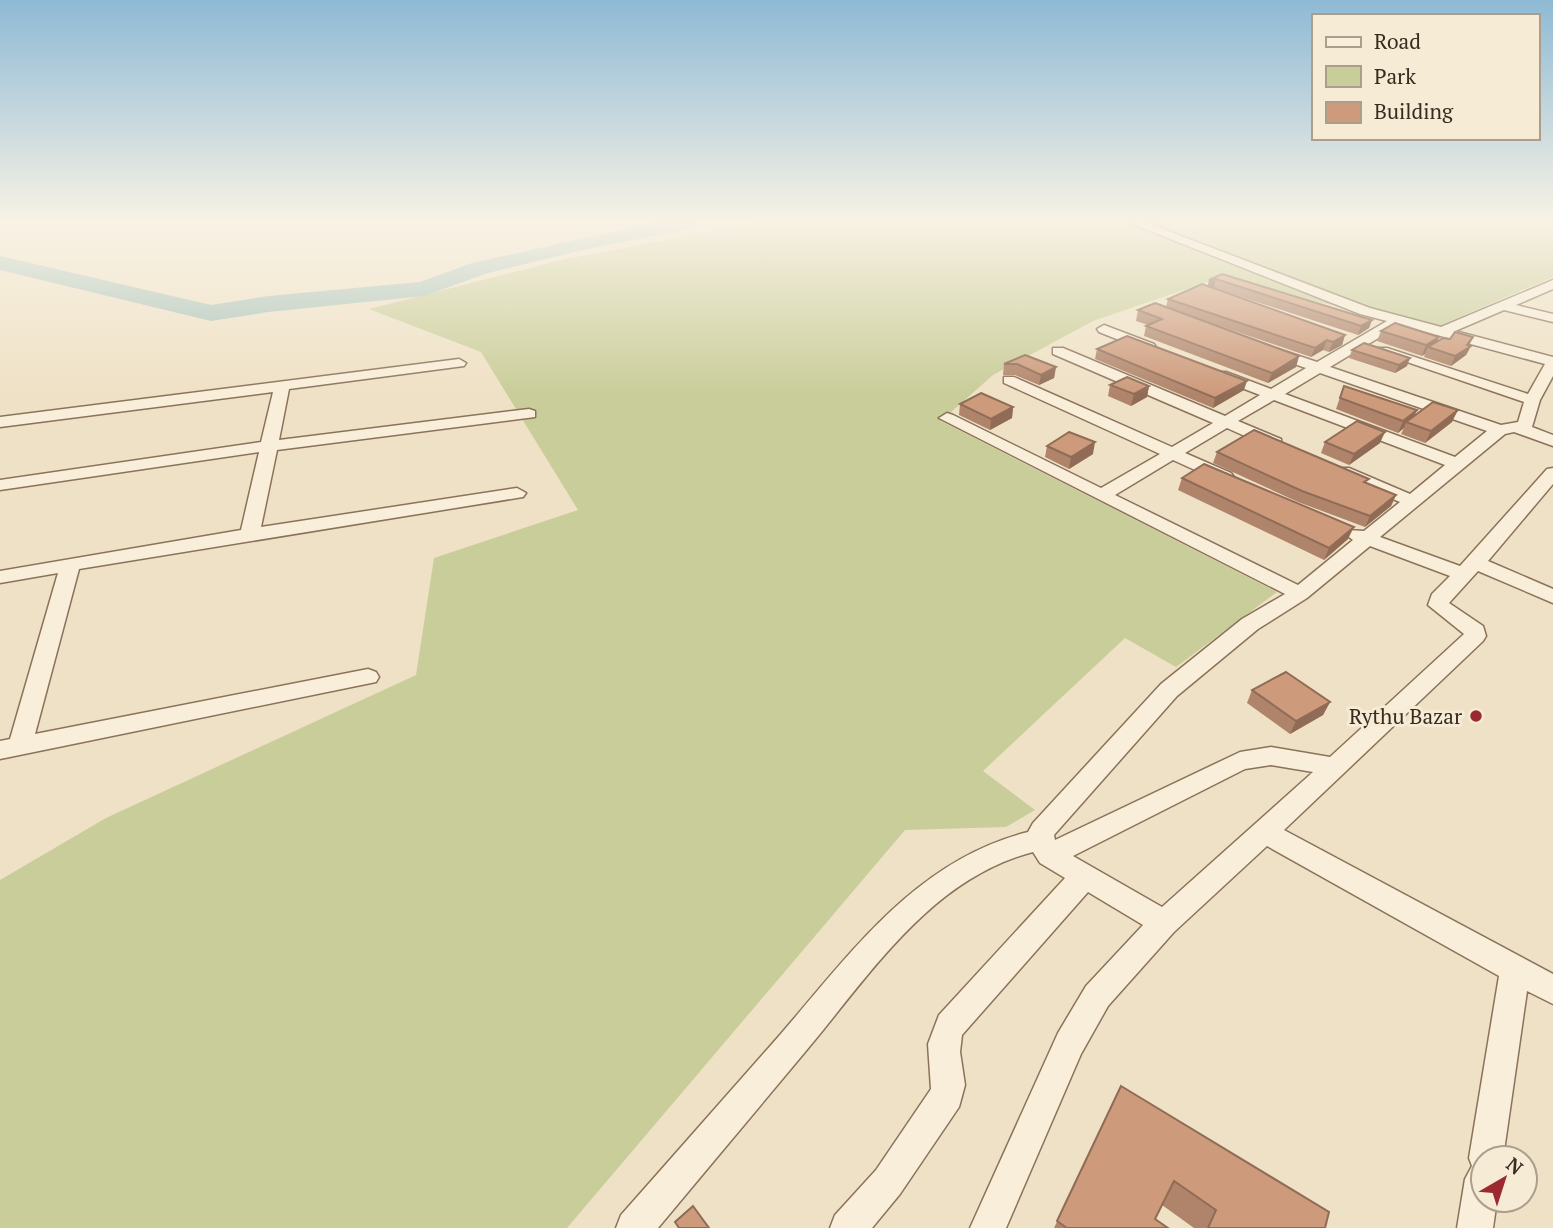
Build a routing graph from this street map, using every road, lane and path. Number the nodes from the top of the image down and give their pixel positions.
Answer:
1 (1284, 280) edge
2 (1553, 284) edge
3 (1500, 305) junction
4 (1553, 318) edge
5 (1397, 321) junction
6 (1104, 329) dead end
7 (1438, 333) junction
8 (1334, 335) edge
9 (1359, 344) junction
10 (1253, 345) edge
11 (1058, 351) dead end
12 (1169, 354) edge
13 (1553, 362) edge
14 (460, 363) dead end
15 (1318, 368) junction
16 (1208, 369) edge
17 (1009, 380) dead end
18 (282, 385) junction
19 (1273, 395) junction
20 (1532, 400) junction
21 (529, 414) dead end
22 (947, 418) dead end
23 (0, 422) edge
24 (1226, 422) junction
25 (1508, 428) junction
26 (1553, 441) edge
27 (267, 446) junction
28 (1288, 448) edge
29 (1174, 453) junction
30 (1325, 464) edge
31 (1458, 464) junction
32 (1553, 473) edge
33 (1241, 484) edge
34 (0, 485) edge
35 (517, 493) dead end
36 (1102, 495) junction
37 (1412, 501) junction
38 (1340, 528) edge
39 (250, 534) junction
40 (1365, 538) junction
41 (70, 565) junction
42 (1469, 568) junction
43 (0, 577) edge
44 (1300, 594) junction
45 (1553, 597) edge
46 (368, 677) dead end
47 (10, 747) edge
48 (1334, 767) junction
49 (1265, 832) junction
50 (1044, 848) junction
51 (1084, 877) junction
52 (1164, 923) junction
53 (1515, 970) junction
54 (1553, 990) edge
55 (1488, 1144) edge
56 (634, 1228) edge
57 (848, 1228) edge
58 (988, 1228) edge

1 - 5 street
2 - 3 street
3 - 4 street
3 - 7 street
5 - 7 street
5 - 9 street
6 - 12 street
7 - 13 street
8 - 9 street
9 - 15 street
9 - 20 street
10 - 15 street
11 - 24 street
13 - 20 street
14 - 18 street
15 - 19 street
15 - 25 street
16 - 19 street
17 - 29 street
18 - 23 street
18 - 27 street
19 - 24 street
19 - 31 street
20 - 25 street
21 - 27 street
22 - 36 street
24 - 28 street
24 - 29 street
25 - 26 street
25 - 31 street
27 - 34 street
27 - 39 street
29 - 33 street
29 - 36 street
30 - 37 street
31 - 37 street
32 - 42 street
35 - 39 street
36 - 44 street
37 - 40 street
38 - 40 street
39 - 41 street
40 - 42 street
40 - 44 street
41 - 43 street
41 - 47 street
42 - 45 street
42 - 48 street
44 - 50 street
46 - 47 street
48 - 49 street
48 - 50 street
49 - 52 street
49 - 53 street
50 - 51 street
50 - 56 street
51 - 52 street
51 - 57 street
52 - 58 street
53 - 54 street
53 - 55 street

